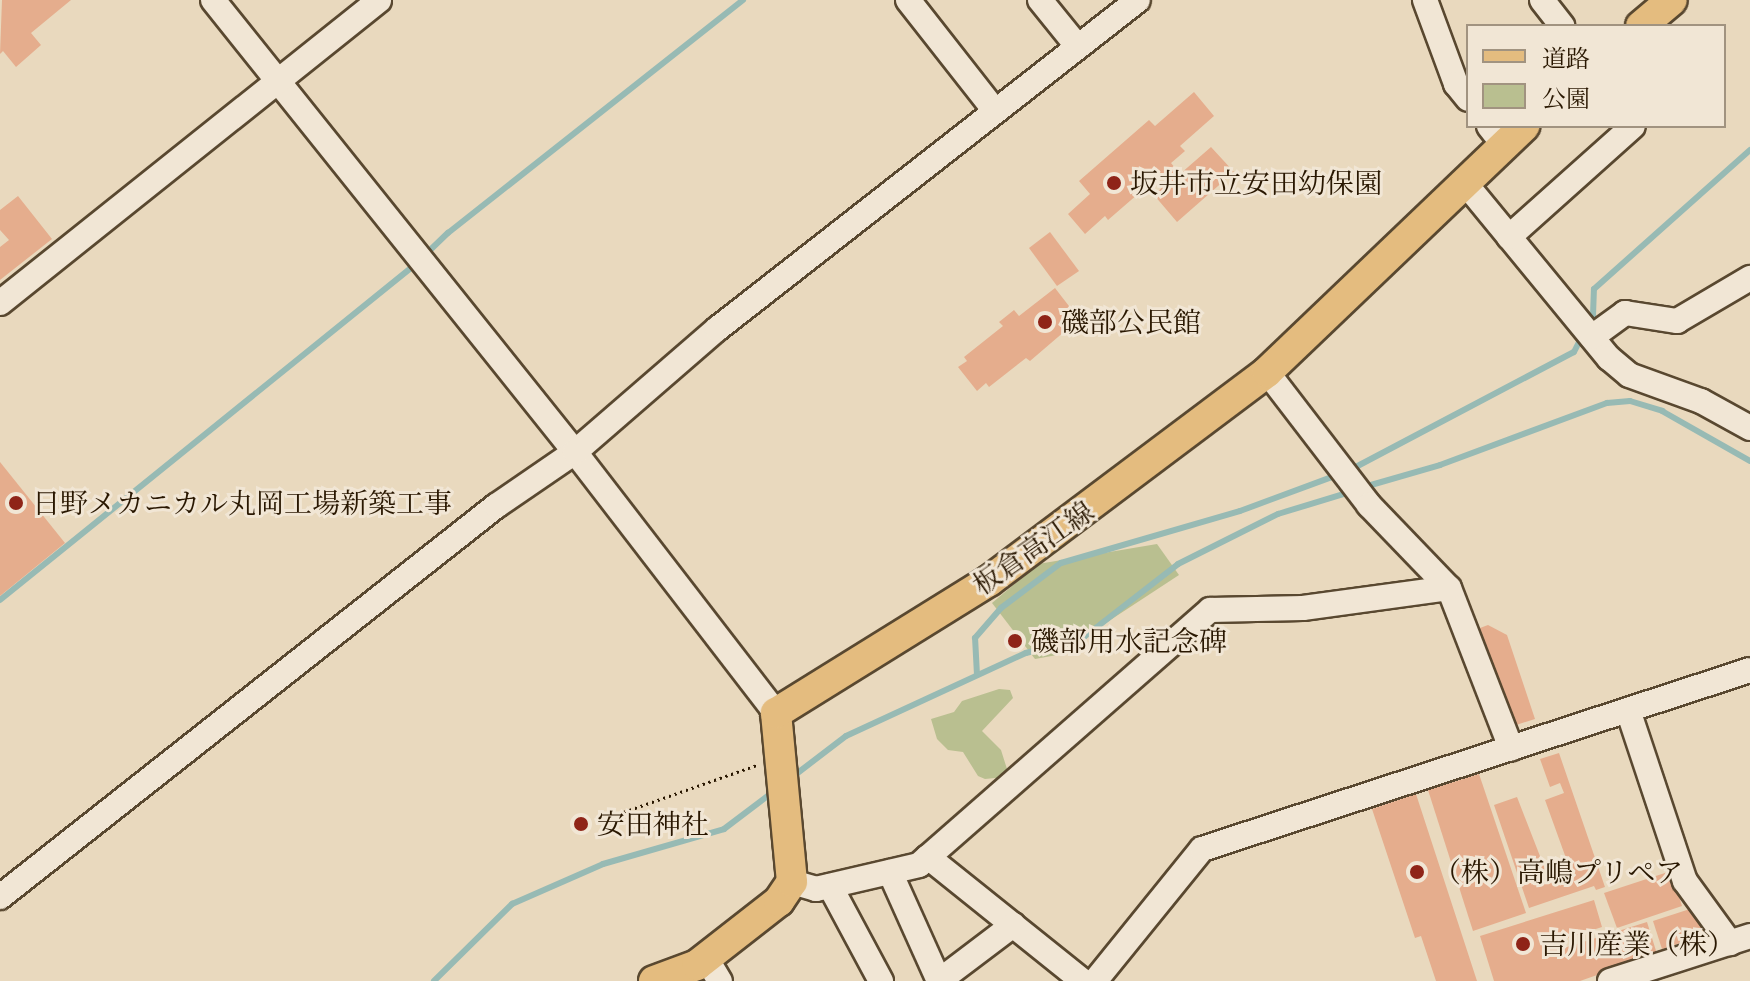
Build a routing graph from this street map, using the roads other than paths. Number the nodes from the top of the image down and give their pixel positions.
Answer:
1 (213, 0) edge
2 (379, 0) edge
3 (908, 0) edge
4 (1040, 0) edge
5 (1138, 0) edge
6 (1425, 0) edge
7 (1542, 0) edge
8 (1672, 0) edge
9 (1560, 24) edge
10 (1643, 24) edge
11 (1078, 47) junction
12 (276, 81) junction
13 (1466, 96) edge
14 (995, 111) junction
15 (1631, 128) edge
16 (1506, 132) edge
17 (1465, 183) junction
18 (1509, 237) junction
19 (1750, 278) edge
20 (0, 303) edge
21 (1592, 337) junction
22 (1267, 372) junction
23 (1750, 428) edge
24 (575, 452) junction
25 (1449, 588) junction
26 (1750, 670) edge
27 (1628, 710) junction
28 (776, 713) junction
29 (1511, 748) junction
30 (928, 857) junction
31 (890, 872) junction
32 (792, 882) junction
33 (830, 886) junction
34 (0, 897) edge
35 (1013, 925) junction
36 (1740, 940) edge
37 (713, 970) edge
38 (654, 981) edge
39 (881, 981) edge
40 (939, 981) edge
41 (1083, 981) edge
42 (1095, 981) edge
43 (1610, 981) edge

1 - 12 street
2 - 12 street
3 - 14 street
4 - 11 street
5 - 11 street
6 - 13 street
7 - 9 street
8 - 10 main road
11 - 14 street
12 - 20 street
12 - 24 street
14 - 24 street
15 - 18 street
16 - 17 main road, 板倉高江線
17 - 18 street
17 - 22 main road, 板倉高江線
18 - 21 street
19 - 21 street
21 - 23 street
22 - 25 street
22 - 28 main road, 板倉高江線
24 - 28 street
24 - 34 street
25 - 29 street
25 - 30 street
26 - 27 street
27 - 29 street
27 - 36 street
28 - 32 main road
29 - 42 street
30 - 31 street
30 - 35 street
31 - 33 street
31 - 40 street
32 - 33 street
32 - 37 main road
33 - 39 street
35 - 40 street
35 - 41 street
36 - 43 street
37 - 38 main road

